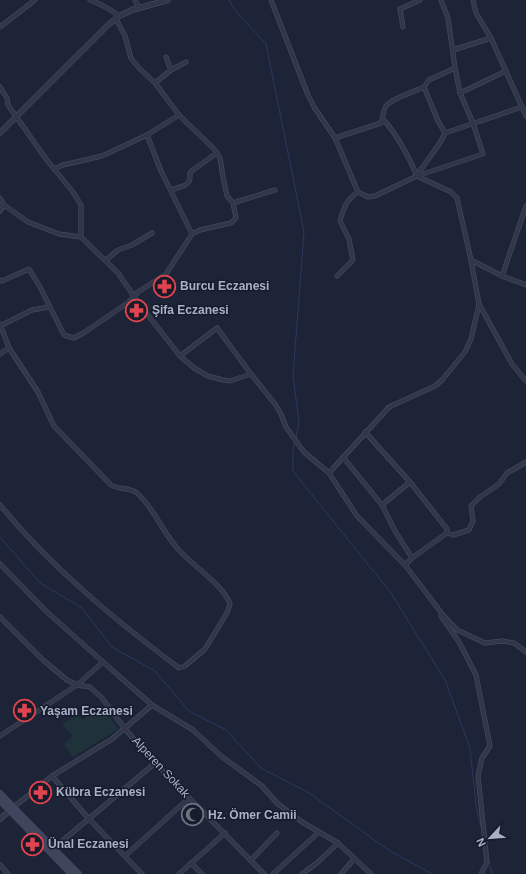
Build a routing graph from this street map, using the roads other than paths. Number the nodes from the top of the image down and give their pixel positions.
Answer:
1 (35, 0) edge
2 (90, 0) edge
3 (135, 0) edge
4 (168, 0) edge
5 (271, 0) edge
6 (420, 0) edge
7 (441, 0) edge
8 (473, 0) edge
9 (139, 8) junction
10 (118, 18) junction
11 (0, 27) edge
12 (403, 27) dead end
13 (491, 38) junction
14 (453, 50) junction
15 (166, 57) dead end
16 (186, 62) dead end
17 (455, 68) junction
18 (171, 70) junction
19 (506, 71) junction
20 (155, 82) junction
21 (0, 87) edge
22 (424, 87) junction
23 (460, 93) junction
24 (522, 107) junction
25 (179, 115) junction
26 (526, 116) edge
27 (18, 117) junction
28 (383, 119) junction
29 (473, 123) junction
30 (445, 132) junction
31 (0, 133) edge
32 (147, 135) junction
33 (334, 138) junction
34 (217, 153) junction
35 (54, 169) junction
36 (417, 176) junction
37 (171, 190) junction
38 (275, 190) dead end
39 (358, 192) junction
40 (0, 198) edge
41 (233, 203) junction
42 (4, 205) junction
43 (526, 206) edge
44 (0, 211) edge
45 (152, 232) dead end
46 (192, 234) junction
47 (81, 237) junction
48 (106, 260) junction
49 (471, 260) junction
50 (337, 276) dead end
51 (502, 276) junction
52 (0, 280) edge
53 (526, 285) edge
54 (134, 297) junction
55 (479, 304) junction
56 (50, 307) junction
57 (0, 325) edge
58 (9, 348) junction
59 (0, 354) edge
60 (180, 356) junction
61 (251, 374) junction
62 (526, 381) edge
63 (365, 432) junction
64 (343, 457) junction
65 (526, 462) edge
66 (329, 473) junction
67 (410, 482) junction
68 (0, 505) edge
69 (382, 505) junction
70 (447, 533) junction
71 (412, 558) junction
72 (0, 564) edge
73 (405, 565) junction
74 (430, 597) junction
75 (0, 616) edge
76 (526, 652) edge
77 (103, 662) junction
78 (77, 685) junction
79 (152, 704) junction
80 (125, 728) junction
81 (0, 736) edge
82 (155, 763) junction
83 (52, 776) junction
84 (0, 793) edge
85 (189, 798) junction
86 (0, 801) edge
87 (12, 809) junction
88 (0, 819) edge
89 (89, 820) junction
90 (319, 832) junction
91 (225, 833) junction
92 (277, 833) dead end
93 (338, 843) junction
94 (54, 848) junction
95 (125, 856) junction
96 (354, 859) junction
97 (251, 860) junction
98 (191, 863) junction
99 (0, 865) edge
100 (8, 874) edge
101 (71, 874) edge
102 (79, 874) edge
103 (142, 874) edge
104 (179, 874) edge
105 (202, 874) edge
106 (264, 874) edge
107 (272, 874) edge
108 (302, 874) edge
109 (341, 874) edge
110 (371, 874) edge
111 (481, 874) edge

1 - 11 street
2 - 10 street
3 - 9 street
4 - 9 street
5 - 33 street
6 - 12 street
7 - 14 street
8 - 13 street
9 - 10 street
10 - 20 street
10 - 27 street
13 - 14 street
13 - 19 street
14 - 17 street
15 - 18 street
16 - 18 street
17 - 22 street
17 - 23 street
18 - 20 street
19 - 23 street
19 - 24 street
20 - 25 street
21 - 27 street
22 - 28 street
22 - 30 street
23 - 29 street
24 - 26 street
24 - 29 street
25 - 32 street
25 - 34 street
27 - 31 street
27 - 35 street
28 - 33 street
28 - 36 street
29 - 30 street
29 - 36 street
30 - 36 street
32 - 35 street
32 - 37 street
33 - 39 street
34 - 37 street
34 - 41 street
35 - 47 street
36 - 39 street
36 - 49 street
37 - 46 street
38 - 41 street
39 - 50 street
40 - 42 street
41 - 46 street
42 - 44 street
42 - 47 street
43 - 51 street
45 - 48 street
46 - 54 street
47 - 48 street
48 - 54 street
49 - 51 street
49 - 55 street
51 - 53 street
52 - 56 street
54 - 56 street
54 - 60 street
55 - 62 street
55 - 63 street
56 - 57 street
57 - 58 street
58 - 59 street
58 - 68 street
60 - 61 street
60 - 61 street
61 - 66 street
63 - 64 street
63 - 67 street
64 - 66 street
64 - 69 street
65 - 70 street
66 - 73 street
67 - 69 street
67 - 70 street
69 - 71 street
70 - 71 street
71 - 73 street
72 - 77 street
73 - 74 street
74 - 76 street
74 - 111 street
75 - 78 street, Alperen Sokak
77 - 78 street
77 - 79 street
78 - 80 street, Alperen Sokak
78 - 81 street
79 - 80 street
79 - 90 street
80 - 82 street, Alperen Sokak
80 - 83 street
82 - 85 street, Alperen Sokak
82 - 89 street
83 - 87 street
83 - 89 street
84 - 87 main road
85 - 91 street, Alperen Sokak
85 - 95 street
86 - 87 main road
87 - 88 street
87 - 94 main road
87 - 101 main road
89 - 94 street
89 - 95 street
90 - 93 street
90 - 107 street
91 - 97 street, Alperen Sokak
91 - 98 street
92 - 97 street
93 - 96 street
93 - 108 street
94 - 102 main road
95 - 103 street
96 - 109 street
96 - 110 street
97 - 106 street, Alperen Sokak
98 - 104 street
98 - 105 street
99 - 100 street

